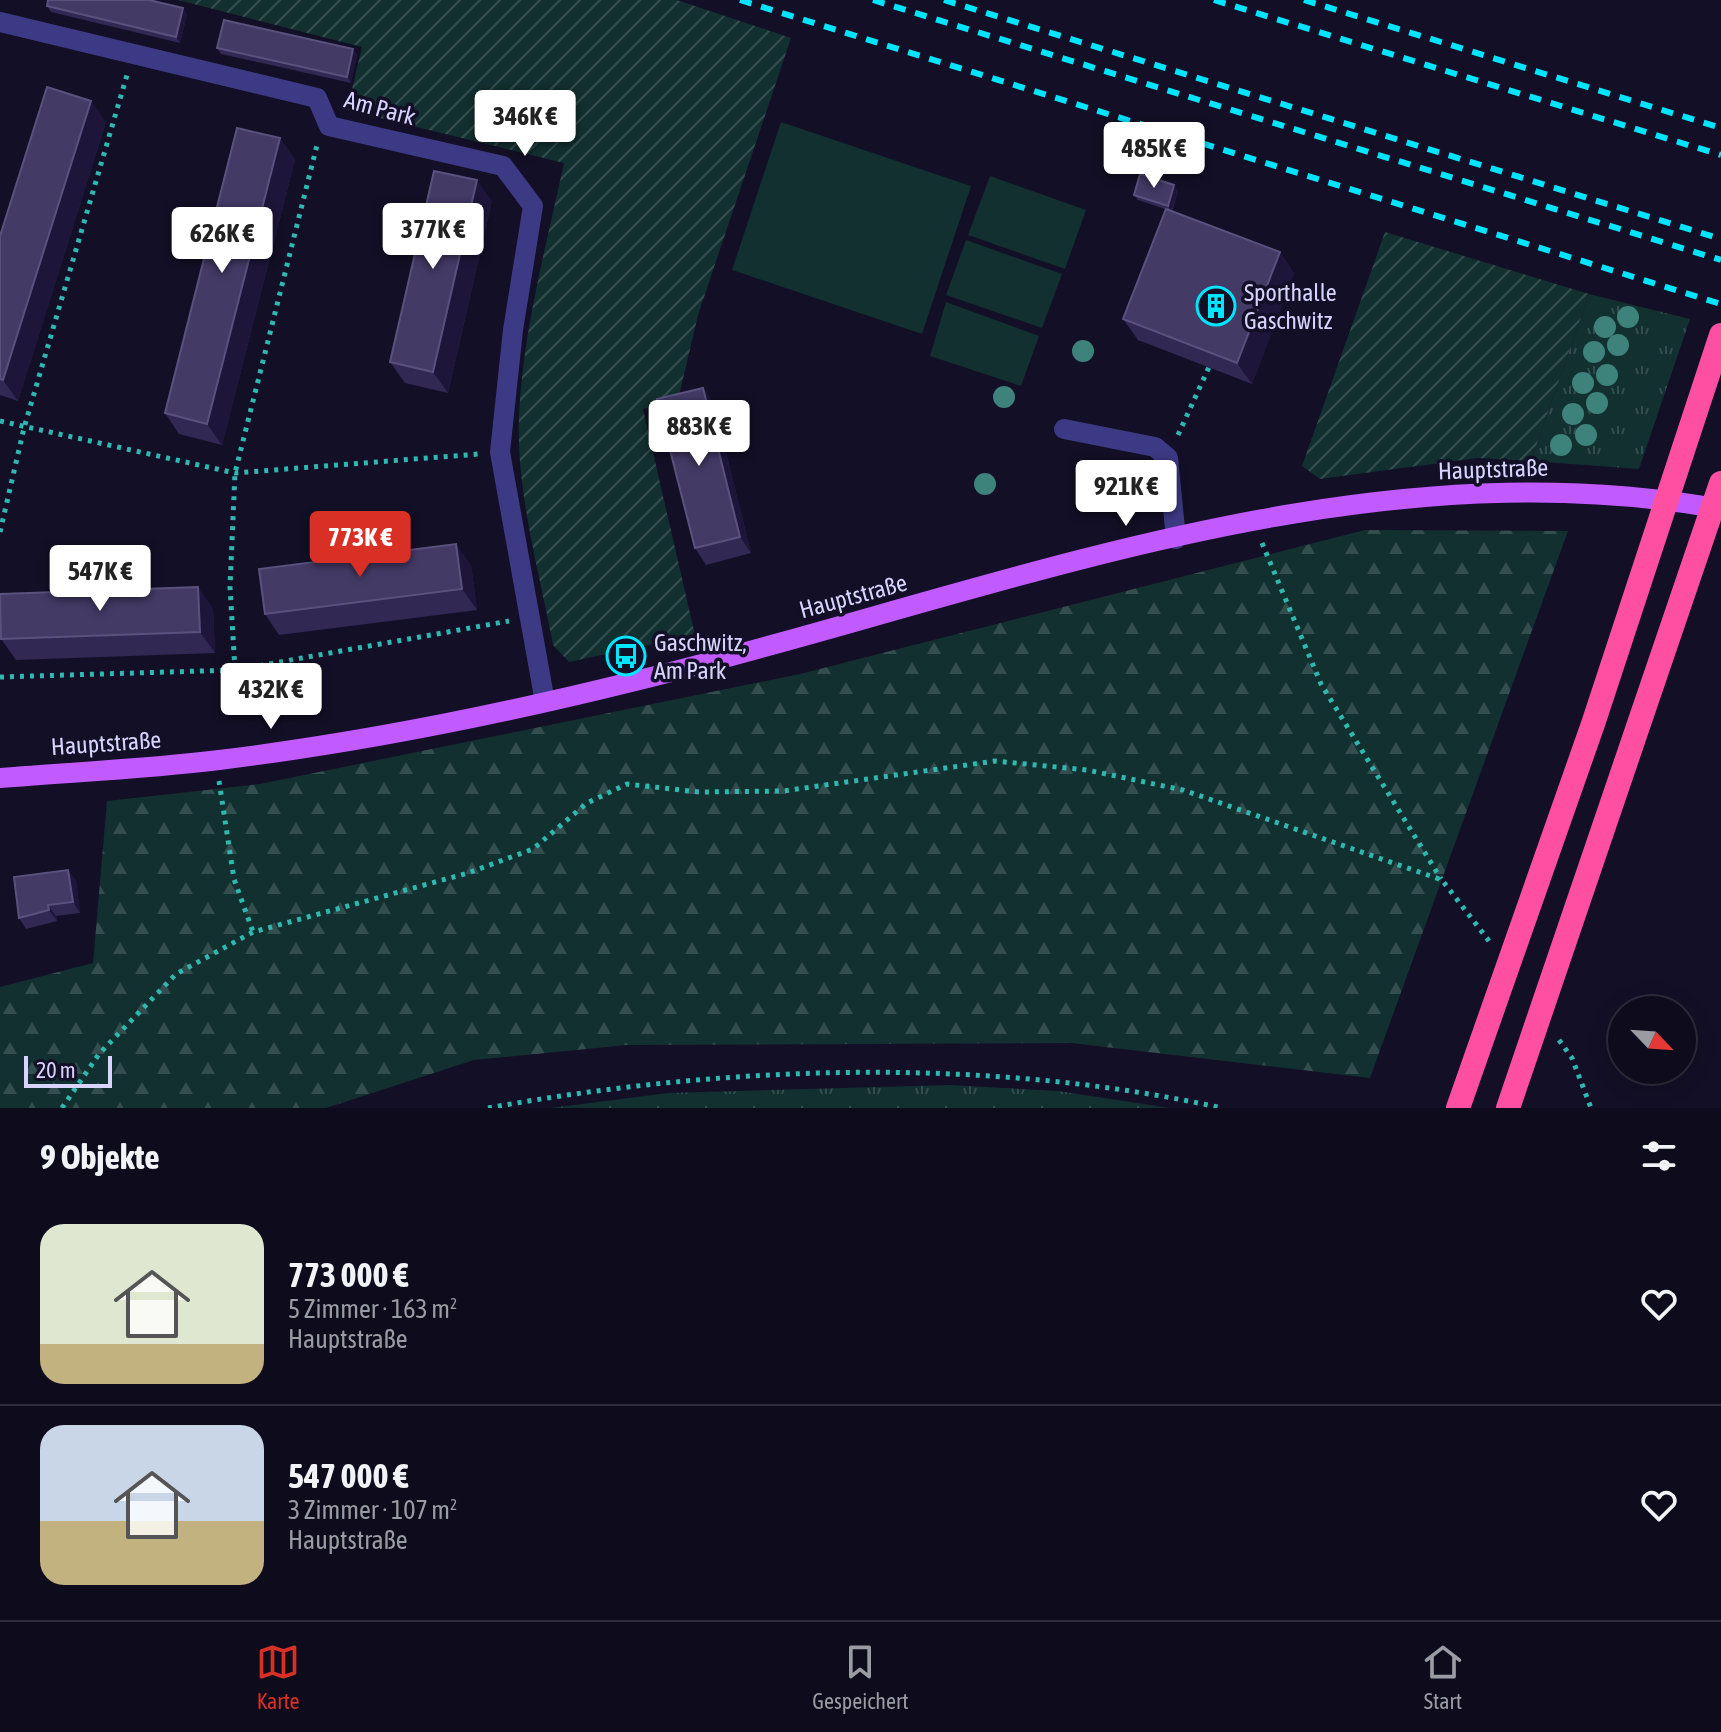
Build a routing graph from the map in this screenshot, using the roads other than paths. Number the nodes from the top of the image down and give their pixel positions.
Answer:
1 (0, 22) edge
2 (1721, 335) edge
3 (1064, 429) dead end
4 (1721, 483) edge
5 (1721, 509) edge
6 (1176, 539) junction
7 (545, 702) junction
8 (0, 778) edge
9 (1458, 1108) edge
10 (1508, 1108) edge

1 - 7 street, Am Park
2 - 9 highway, bridge
3 - 6 street
4 - 10 highway, bridge
5 - 6 main road, Hauptstraße
6 - 7 main road, Hauptstraße
7 - 8 main road, Hauptstraße

